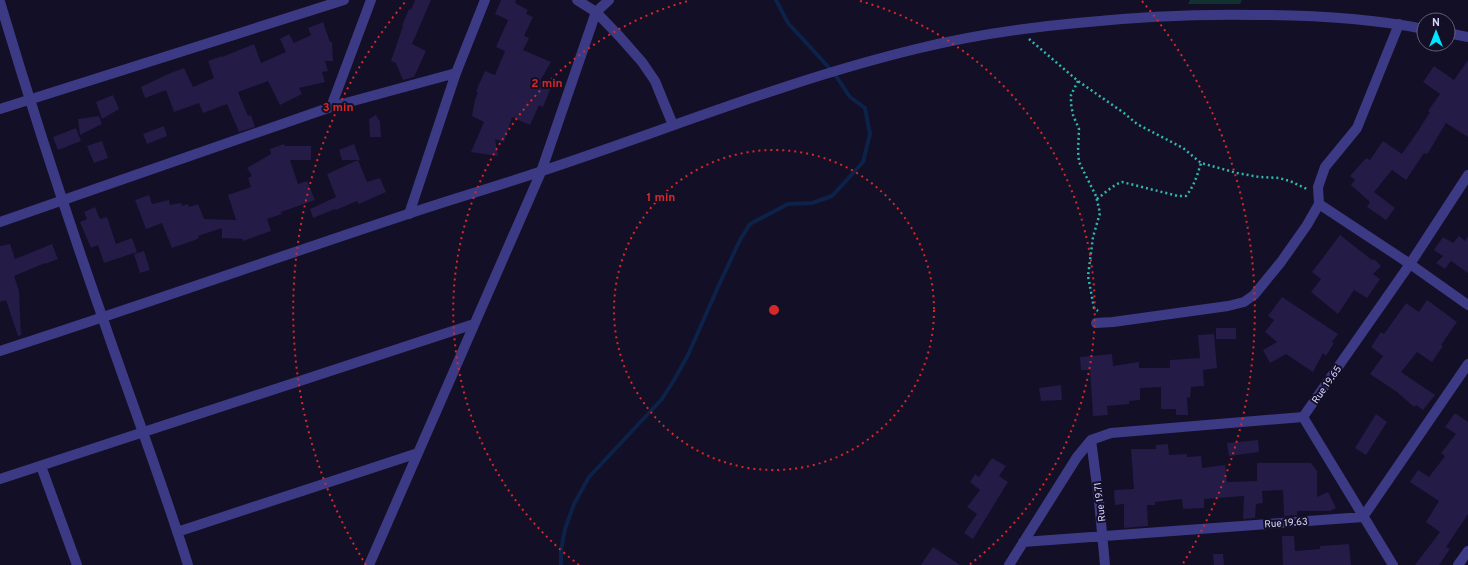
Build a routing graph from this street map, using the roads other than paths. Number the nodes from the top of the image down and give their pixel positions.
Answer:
1 (344, 0) edge
2 (371, 0) edge
3 (485, 0) edge
4 (576, 0) edge
5 (608, 0) edge
6 (0, 2) edge
7 (596, 12) junction
8 (1399, 24) junction
9 (1416, 27) edge
10 (1456, 35) edge
11 (1468, 37) edge
12 (456, 73) junction
13 (29, 99) junction
14 (332, 107) junction
15 (0, 109) edge
16 (673, 125) junction
17 (541, 172) junction
18 (1468, 174) edge
19 (64, 200) junction
20 (1319, 204) junction
21 (409, 214) junction
22 (0, 222) edge
23 (1410, 264) junction
24 (1468, 305) edge
25 (102, 318) junction
26 (1096, 323) dead end
27 (474, 324) junction
28 (0, 351) edge
29 (1468, 364) edge
30 (1303, 417) junction
31 (143, 432) junction
32 (1091, 440) junction
33 (418, 453) junction
34 (41, 466) junction
35 (0, 479) edge
36 (1363, 517) junction
37 (178, 532) junction
38 (1103, 536) junction
39 (1024, 542) junction
40 (1468, 551) edge
41 (77, 565) edge
42 (188, 565) edge
43 (368, 565) edge
44 (1008, 565) edge
45 (1105, 565) edge
46 (1393, 565) edge
47 (1458, 565) edge

1 - 13 street
2 - 14 street
3 - 12 street
4 - 7 street
5 - 7 street
6 - 13 street
7 - 16 street
7 - 17 street
8 - 9 street
8 - 16 street
8 - 20 street
10 - 11 street
12 - 14 street
12 - 21 street
13 - 15 street
13 - 19 street
14 - 19 street
16 - 17 street
17 - 21 street
17 - 27 street
18 - 23 street, Rue 19.65
19 - 22 street
19 - 25 street
20 - 23 street
20 - 26 street
21 - 25 street
23 - 24 street
23 - 30 street, Rue 19.65
25 - 28 street
25 - 31 street
27 - 31 street
27 - 33 street
29 - 36 street
30 - 32 street
30 - 36 street
31 - 34 street
31 - 37 street
32 - 38 street, Rue 19.71
32 - 39 street
33 - 37 street
33 - 43 street
34 - 35 street
34 - 41 street
36 - 38 street, Rue 19.63
36 - 46 street
37 - 42 street
38 - 39 street, Rue 19.63
38 - 45 street, Rue 19.71
39 - 44 street
40 - 47 street

